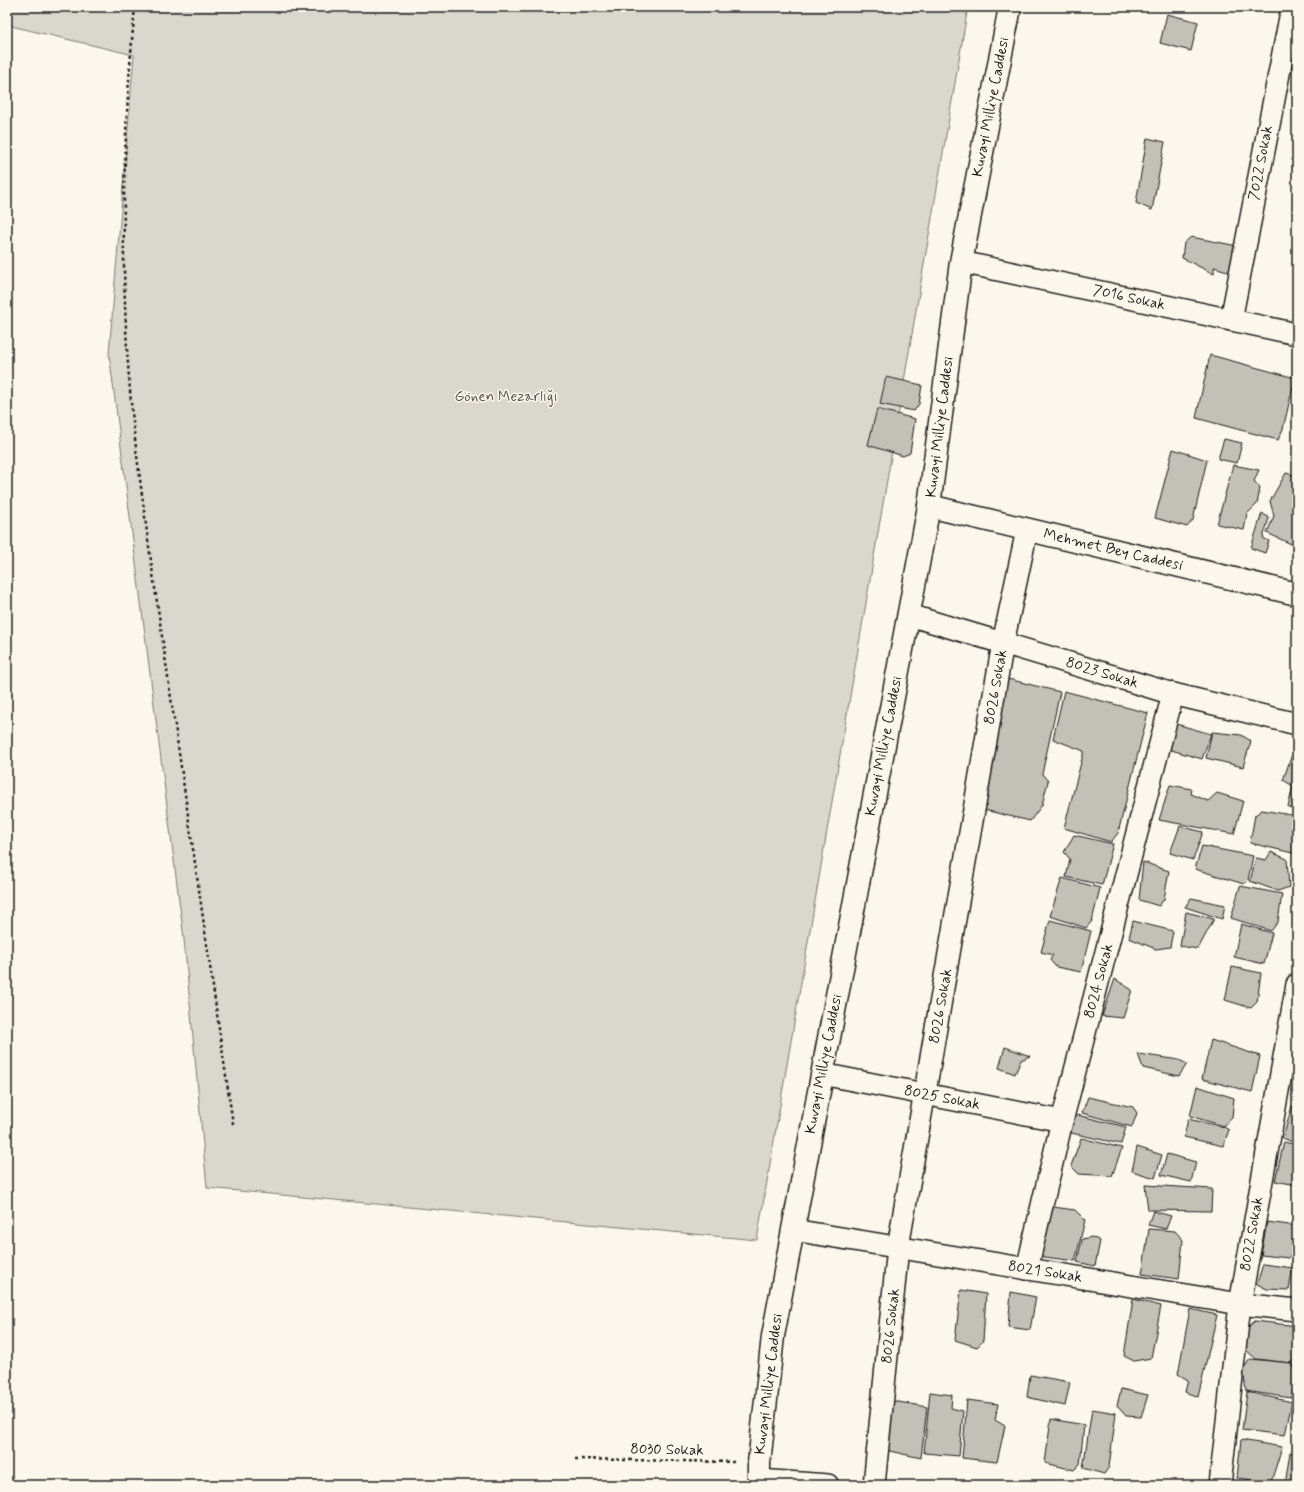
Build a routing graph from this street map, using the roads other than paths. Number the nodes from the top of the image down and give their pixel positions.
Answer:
1 (1010, 7) edge
2 (1292, 7) edge
3 (961, 262) junction
4 (1231, 320) junction
5 (1297, 334) edge
6 (929, 506) junction
7 (1027, 530) junction
8 (1297, 594) edge
9 (909, 615) junction
10 (1003, 643) junction
11 (1173, 694) junction
12 (1297, 724) edge
13 (1297, 984) edge
14 (822, 1074) junction
15 (925, 1094) junction
16 (1062, 1121) junction
17 (793, 1230) junction
18 (898, 1247) junction
19 (1026, 1269) junction
20 (1240, 1304) junction
21 (1297, 1310) edge
22 (759, 1476) edge
23 (828, 1485) edge
24 (874, 1485) edge
25 (1220, 1485) edge

1 - 3 main road, Kuvayi Milliye Caddesi
2 - 4 street, 7022 Sokak
3 - 4 street, 7016 Sokak
3 - 6 main road, Kuvayi Milliye Caddesi
4 - 5 street, 7016 Sokak
6 - 7 main road, Mehmet Bey Caddesi
6 - 9 main road, Kuvayi Milliye Caddesi
7 - 8 main road, Mehmet Bey Caddesi
7 - 10 street, 8026 Sokak
9 - 10 street, 8023 Sokak
9 - 14 main road, Kuvayi Milliye Caddesi
10 - 11 street, 8023 Sokak
10 - 15 street, 8026 Sokak
11 - 12 street, 8023 Sokak
11 - 16 street, 8024 Sokak
13 - 20 street, 8022 Sokak
14 - 15 street, 8025 Sokak
14 - 17 main road, Kuvayi Milliye Caddesi
15 - 16 street, 8025 Sokak
15 - 18 street, 8026 Sokak
16 - 19 street, 8024 Sokak
17 - 18 street, 8021 Sokak
17 - 22 main road, Kuvayi Milliye Caddesi
18 - 19 street, 8021 Sokak
18 - 24 street, 8026 Sokak
19 - 20 street, 8021 Sokak
20 - 21 street, 8021 Sokak
20 - 25 street, 8022 Sokak
22 - 23 street

